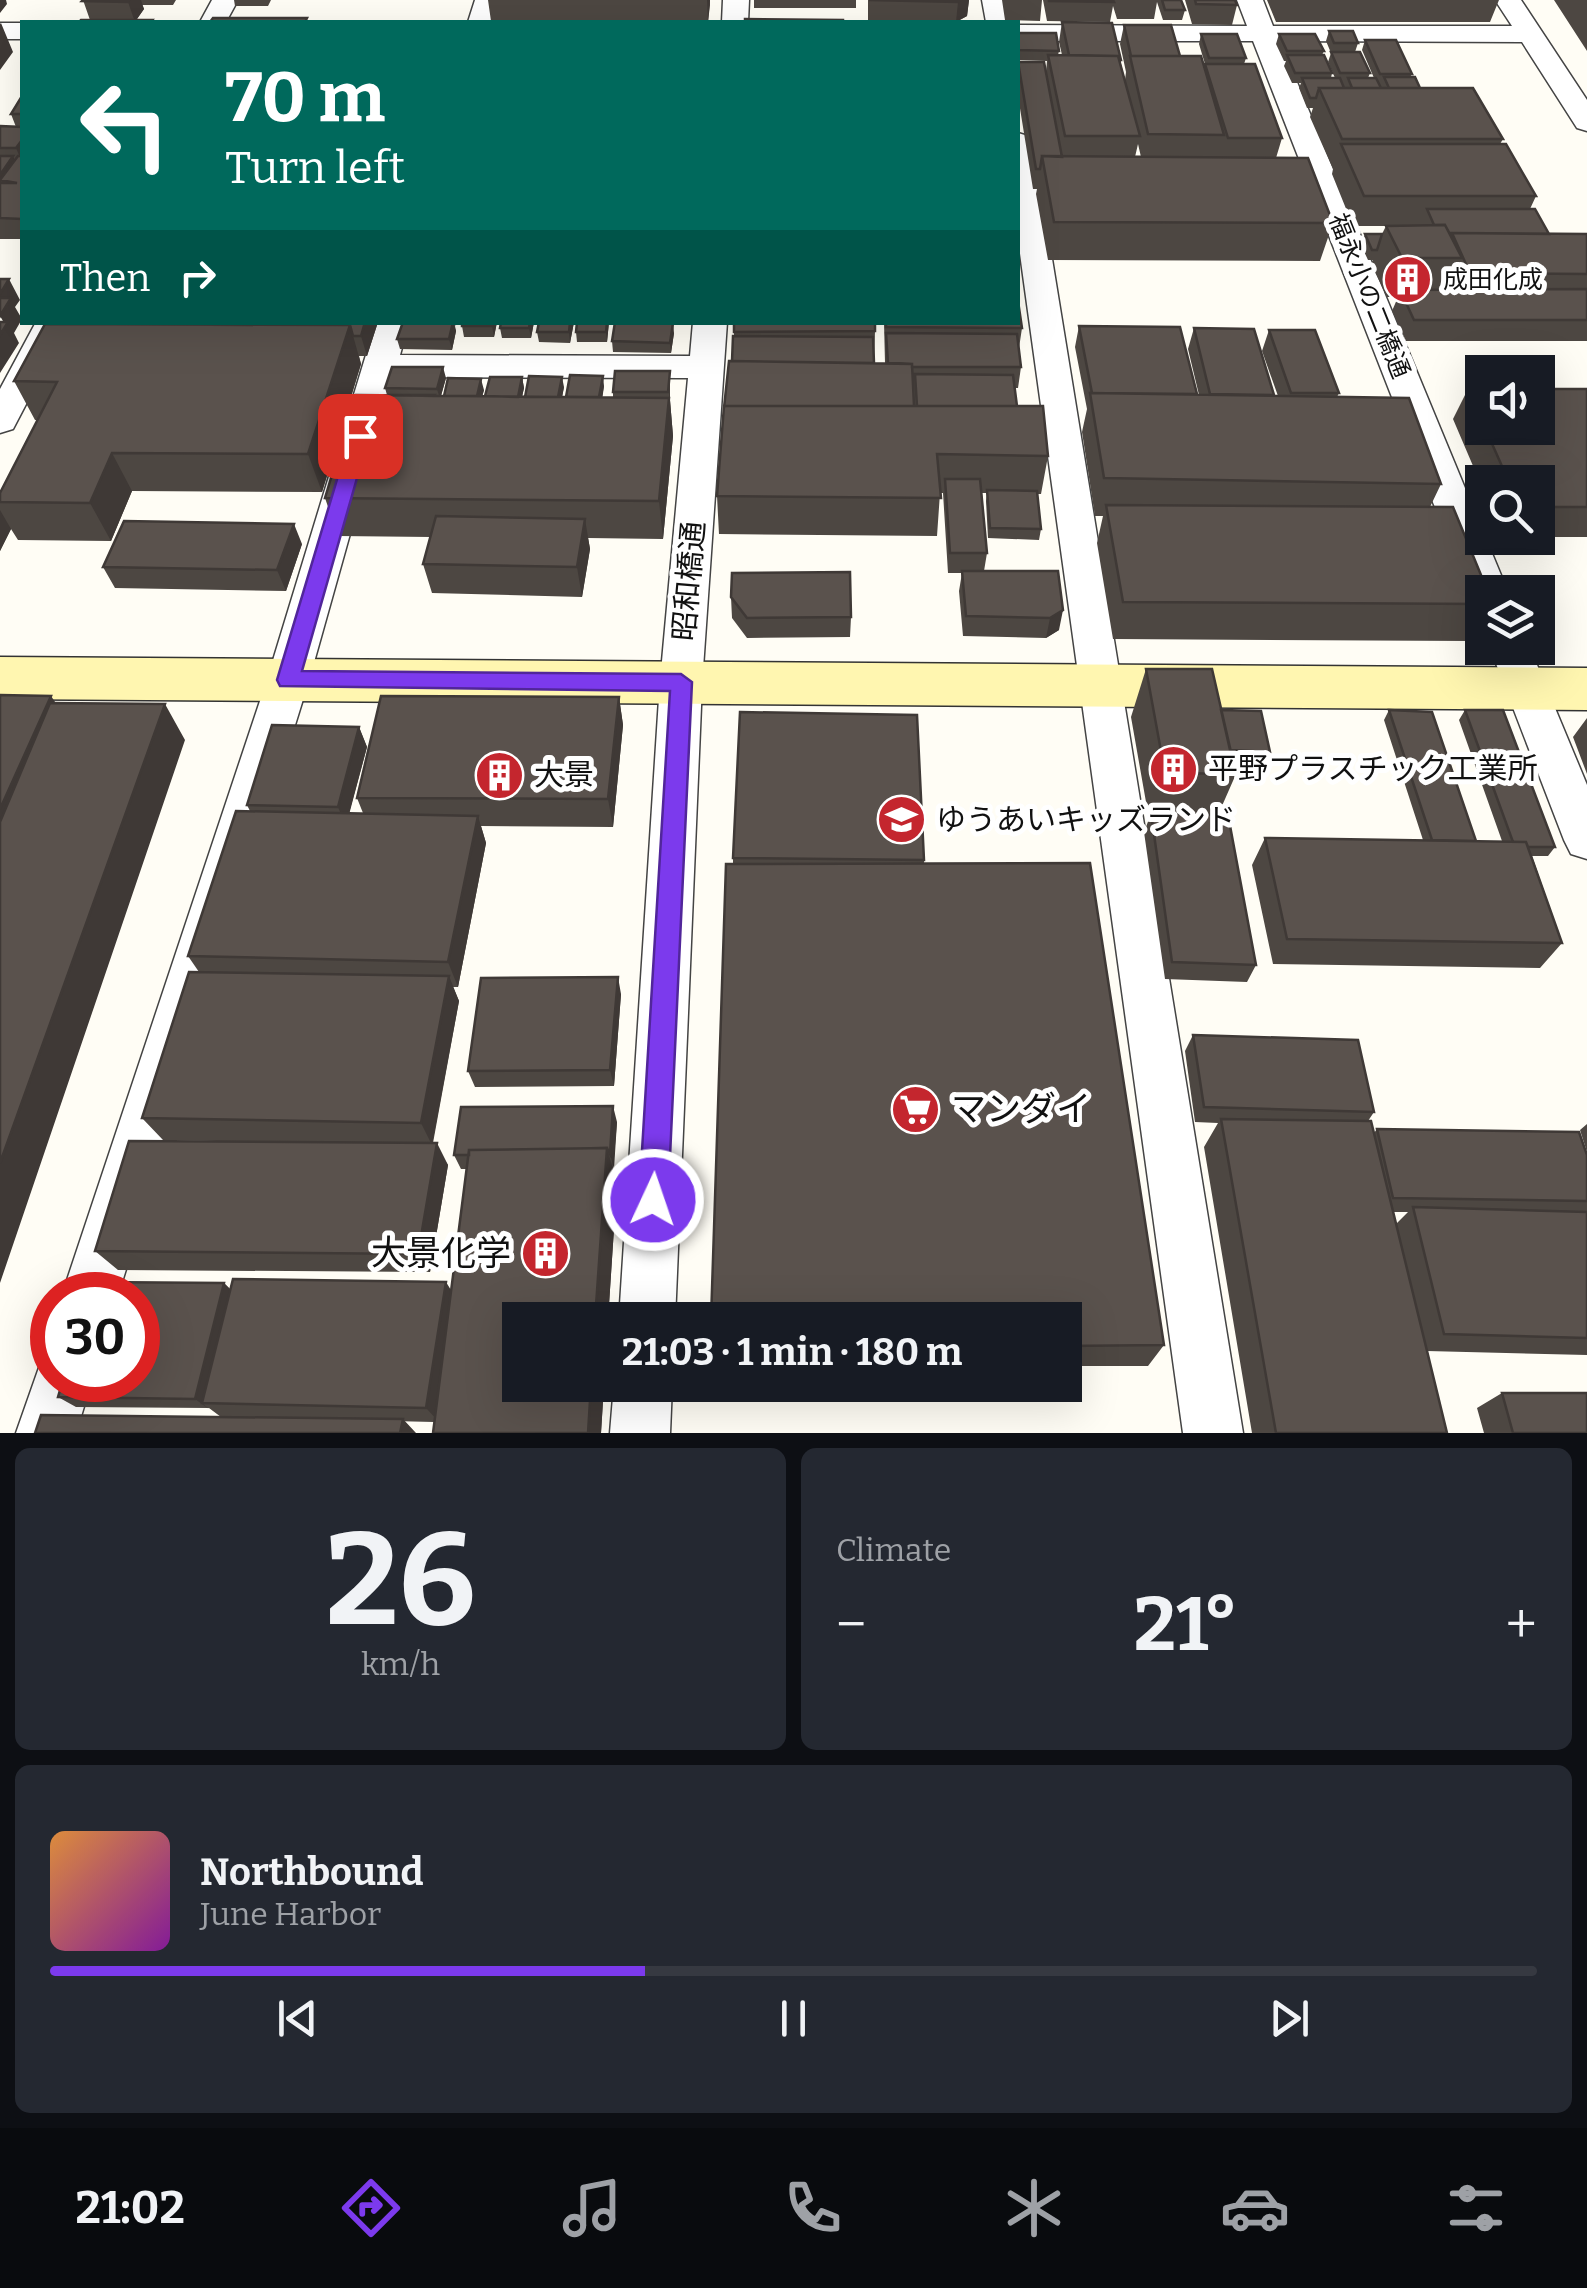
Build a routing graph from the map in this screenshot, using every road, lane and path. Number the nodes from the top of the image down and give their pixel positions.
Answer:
1 (1250, 0) edge
2 (1508, 0) edge
3 (1020, 33) edge
4 (1264, 33) junction
5 (1530, 34) junction
6 (1587, 122) edge
7 (1020, 155) edge
8 (51, 325) edge
9 (392, 325) edge
10 (710, 325) edge
11 (380, 366) junction
12 (706, 367) junction
13 (0, 421) edge
14 (1481, 575) edge
15 (1518, 668) edge
16 (0, 678) edge
17 (288, 680) junction
18 (681, 682) junction
19 (1103, 685) junction
20 (1587, 689) edge
21 (1587, 840) edge
22 (97, 1272) edge
23 (647, 1302) edge
24 (56, 1402) edge
25 (642, 1402) edge
26 (46, 1433) edge
27 (640, 1433) edge
28 (1212, 1433) edge

1 - 4 street, 福永小の二橋通
2 - 5 street
3 - 4 street
4 - 5 street
4 - 14 street, 福永小の二橋通
5 - 6 street
7 - 19 street
8 - 13 street
9 - 11 street
10 - 12 street, 昭和橋通
11 - 12 street
11 - 17 street
12 - 18 street, 昭和橋通
15 - 19 street
15 - 20 street
15 - 21 street
16 - 17 street
17 - 18 street
17 - 22 street
18 - 19 street
18 - 23 street, 昭和橋通
19 - 28 street
24 - 26 street
25 - 27 street

